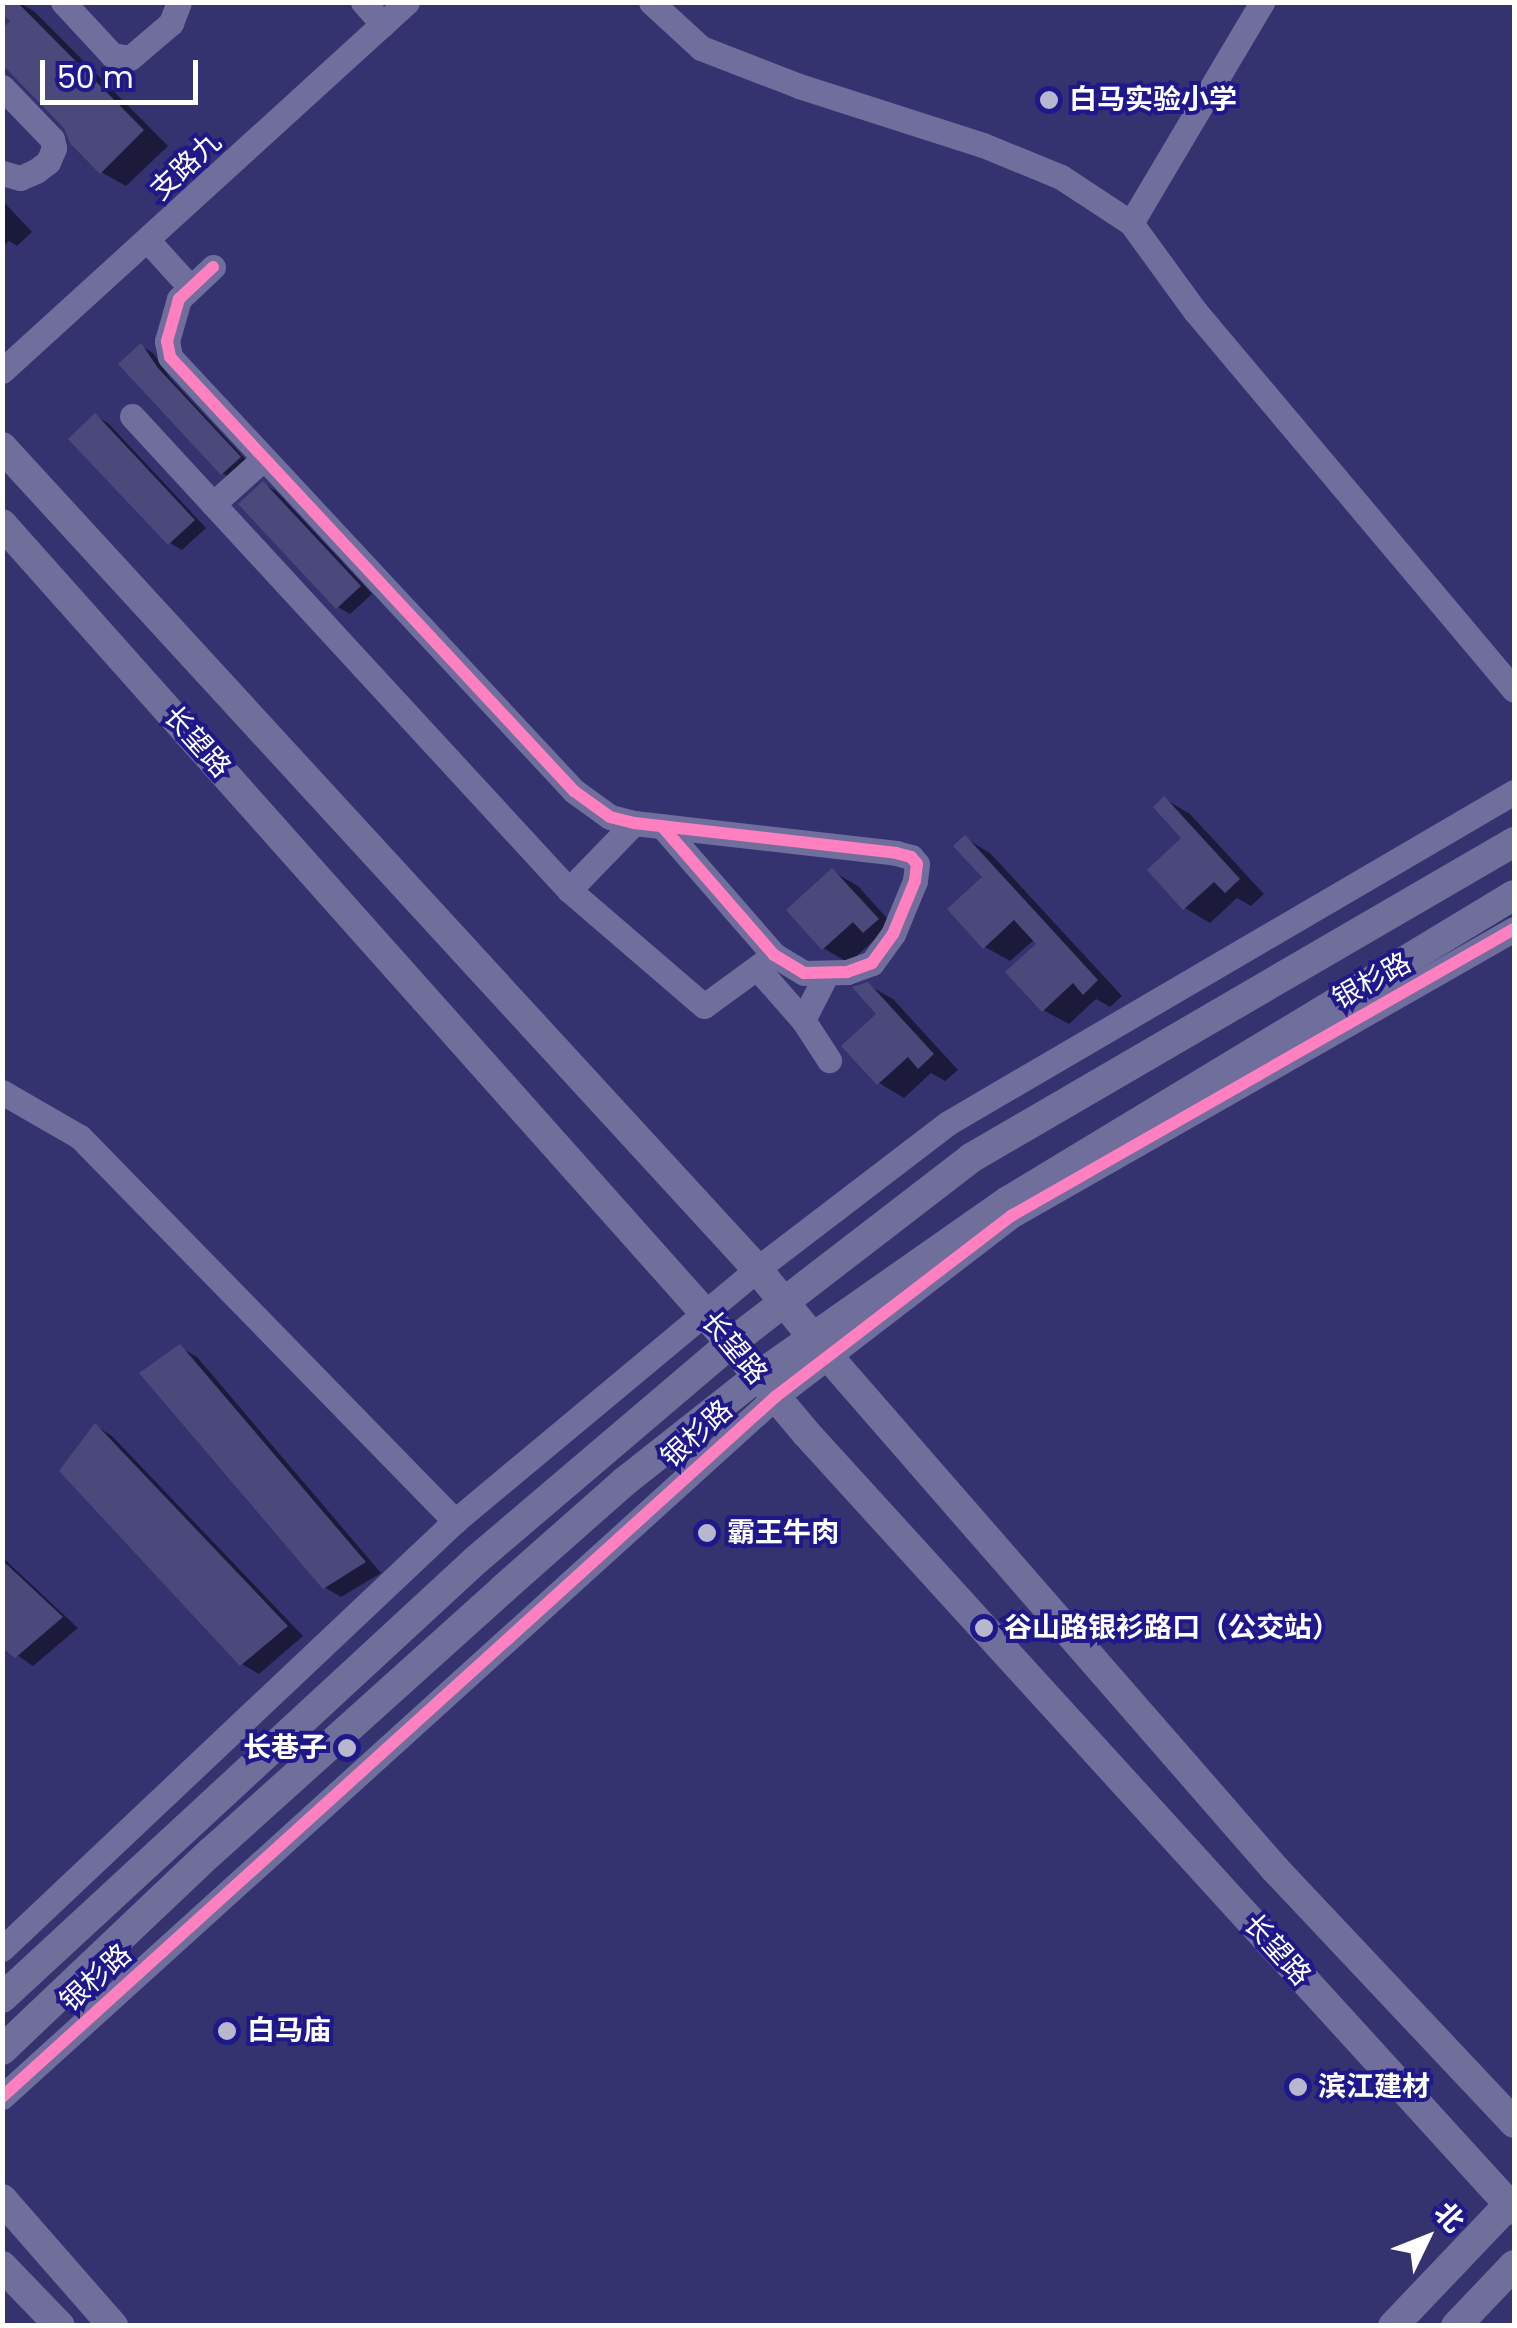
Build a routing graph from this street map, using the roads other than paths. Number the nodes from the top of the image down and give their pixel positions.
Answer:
1 (63, 2) edge
2 (179, 2) edge
3 (363, 2) edge
4 (408, 2) edge
5 (652, 2) edge
6 (1262, 2) edge
7 (382, 24) junction
8 (2, 87) edge
9 (2, 173) edge
10 (1131, 223) junction
11 (149, 242) junction
12 (212, 267) dead end
13 (189, 286) junction
14 (2, 371) edge
15 (132, 416) dead end
16 (2, 447) edge
17 (263, 459) junction
18 (212, 504) junction
19 (2, 524) edge
20 (1514, 690) edge
21 (1514, 792) edge
22 (634, 823) junction
23 (662, 826) junction
24 (1514, 842) edge
25 (569, 890) junction
26 (1514, 895) edge
27 (1514, 929) edge
28 (766, 962) junction
29 (826, 975) junction
30 (803, 1020) junction
31 (829, 1060) dead end
32 (2, 1092) edge
33 (758, 1268) junction
34 (784, 1303) junction
35 (703, 1311) junction
36 (731, 1343) junction
37 (820, 1346) junction
38 (766, 1386) junction
39 (454, 1521) junction
40 (2, 1949) edge
41 (2, 1998) edge
42 (2, 2050) edge
43 (2, 2097) edge
44 (1509, 2112) edge
45 (2, 2199) edge
46 (1512, 2207) edge
47 (1514, 2265) edge
48 (2, 2266) edge
49 (60, 2326) edge
50 (112, 2326) edge
51 (1393, 2326) edge
52 (1456, 2326) edge

1 - 2 street
3 - 7 street
4 - 7 street, 支路九
5 - 10 street
6 - 10 street
7 - 11 street, 支路九
8 - 9 street
10 - 20 street
11 - 13 street
11 - 14 street, 支路九
12 - 13 street
13 - 17 street
15 - 18 street
16 - 33 main road, 长望路
17 - 18 street
17 - 22 street
18 - 25 street
19 - 35 main road, 长望路
21 - 33 street
22 - 23 street
22 - 25 street
23 - 28 street
23 - 29 street
24 - 34 main road, 银杉路
25 - 28 street
26 - 37 main road, 银杉路
27 - 37 street, 银杉路
28 - 29 street
28 - 30 street
29 - 30 street
30 - 31 street
32 - 39 street
33 - 34 main road, 长望路
33 - 35 street
34 - 36 main road, 银杉路
34 - 37 main road, 长望路
35 - 36 main road, 长望路
35 - 39 street
36 - 38 main road, 长望路
36 - 41 main road, 银杉路
37 - 38 main road, 银杉路
37 - 44 main road, 长望路
38 - 42 main road, 银杉路
38 - 43 street, 银杉路
38 - 46 main road, 长望路
39 - 40 street
45 - 50 main road
46 - 51 main road
47 - 52 main road
48 - 49 main road

